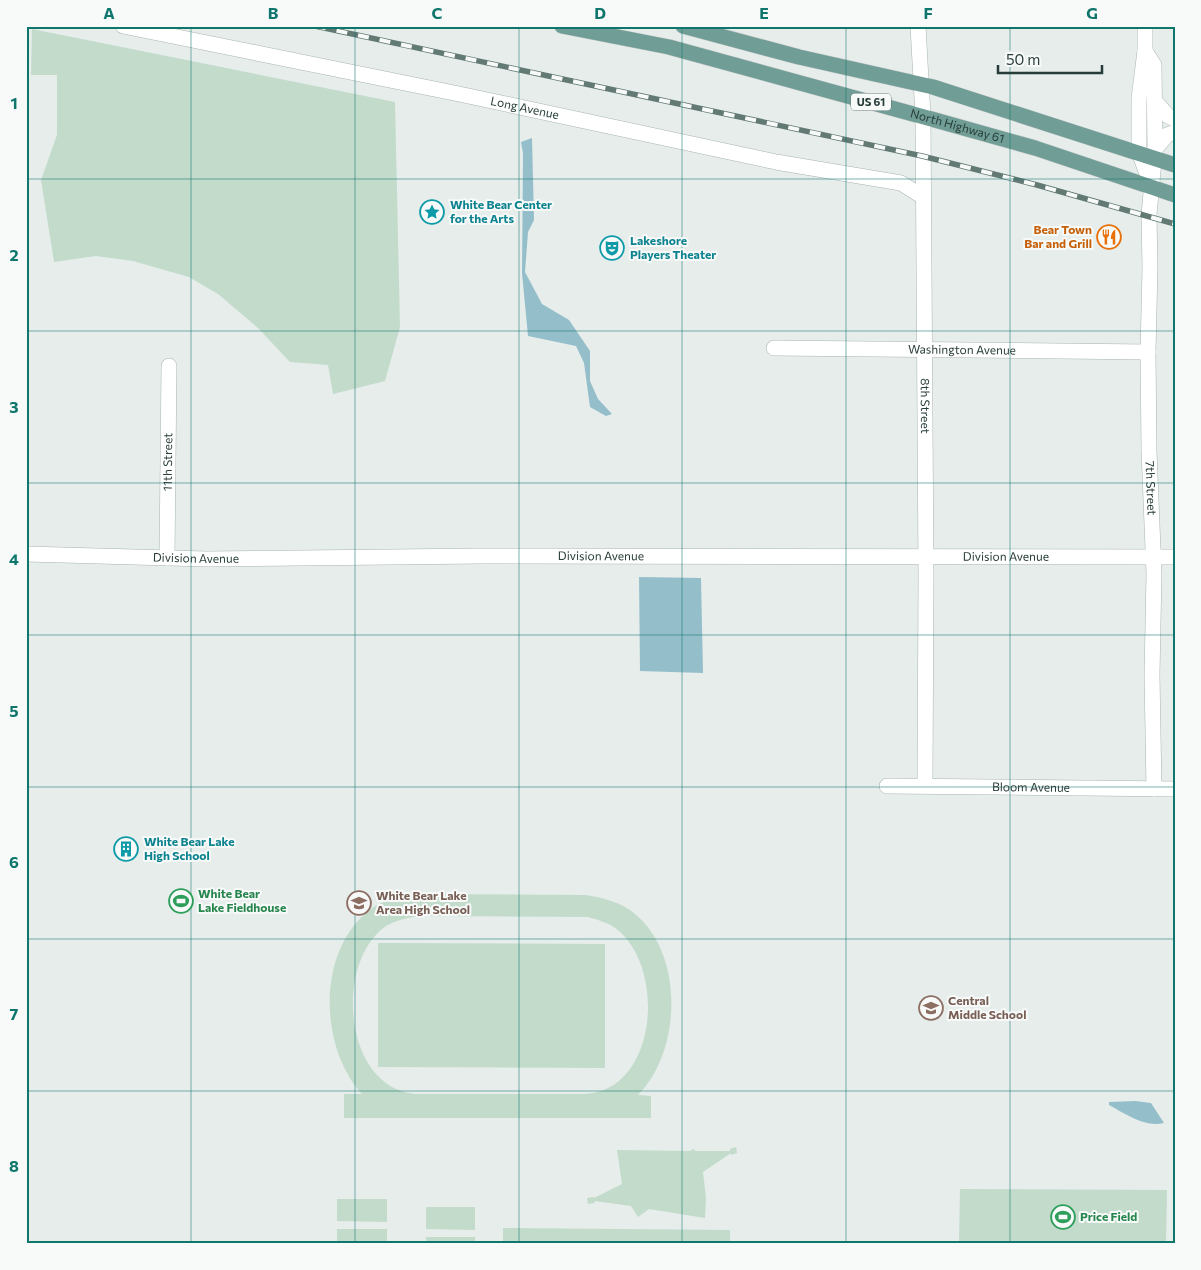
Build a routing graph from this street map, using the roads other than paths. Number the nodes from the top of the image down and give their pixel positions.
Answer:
1 (123, 26) edge
2 (562, 26) edge
3 (683, 26) edge
4 (918, 26) edge
5 (1145, 26) edge
6 (1145, 50) junction
7 (922, 84) junction
8 (1154, 100) junction
9 (922, 116) junction
10 (1175, 119) edge
11 (1175, 132) edge
12 (1139, 152) junction
13 (1155, 153) junction
14 (1175, 164) edge
15 (1152, 187) junction
16 (1175, 195) edge
17 (923, 197) junction
18 (774, 348) dead end
19 (923, 348) junction
20 (1148, 352) junction
21 (169, 366) dead end
22 (26, 554) edge
23 (926, 557) junction
24 (1153, 557) junction
25 (1175, 557) edge
26 (167, 558) junction
27 (887, 786) dead end
28 (925, 786) junction
29 (1154, 789) junction
30 (1175, 789) edge

1 - 17 street, Long Avenue
2 - 9 main road, North Highway 61 / US 61
3 - 7 main road, US 61
4 - 7 street, 8th Street
5 - 6 street, 7th Street
6 - 8 street, 7th Street
6 - 12 street, 7th Street
7 - 9 street, 8th Street
7 - 12 main road, US 61
8 - 10 street
8 - 13 street, 7th Street
9 - 15 main road, North Highway 61 / US 61
9 - 17 street, 8th Street
11 - 13 street
12 - 13 main road, US 61
12 - 15 street, 7th Street
13 - 14 main road, US 61
13 - 15 street, 7th Street
15 - 16 main road, North Highway 61 / US 61
15 - 20 street, 7th Street
17 - 19 street, 8th Street
18 - 19 street, Washington Avenue
19 - 20 street, Washington Avenue
19 - 23 street, 8th Street
20 - 24 street, 7th Street
21 - 26 street, 11th Street
22 - 26 street, Division Avenue
23 - 24 street, Division Avenue
23 - 26 street, Division Avenue
23 - 28 street, 8th Street
24 - 25 street, Division Avenue
24 - 29 street, 7th Street
27 - 28 street, Bloom Avenue
28 - 29 street, Bloom Avenue
29 - 30 street, Bloom Avenue

